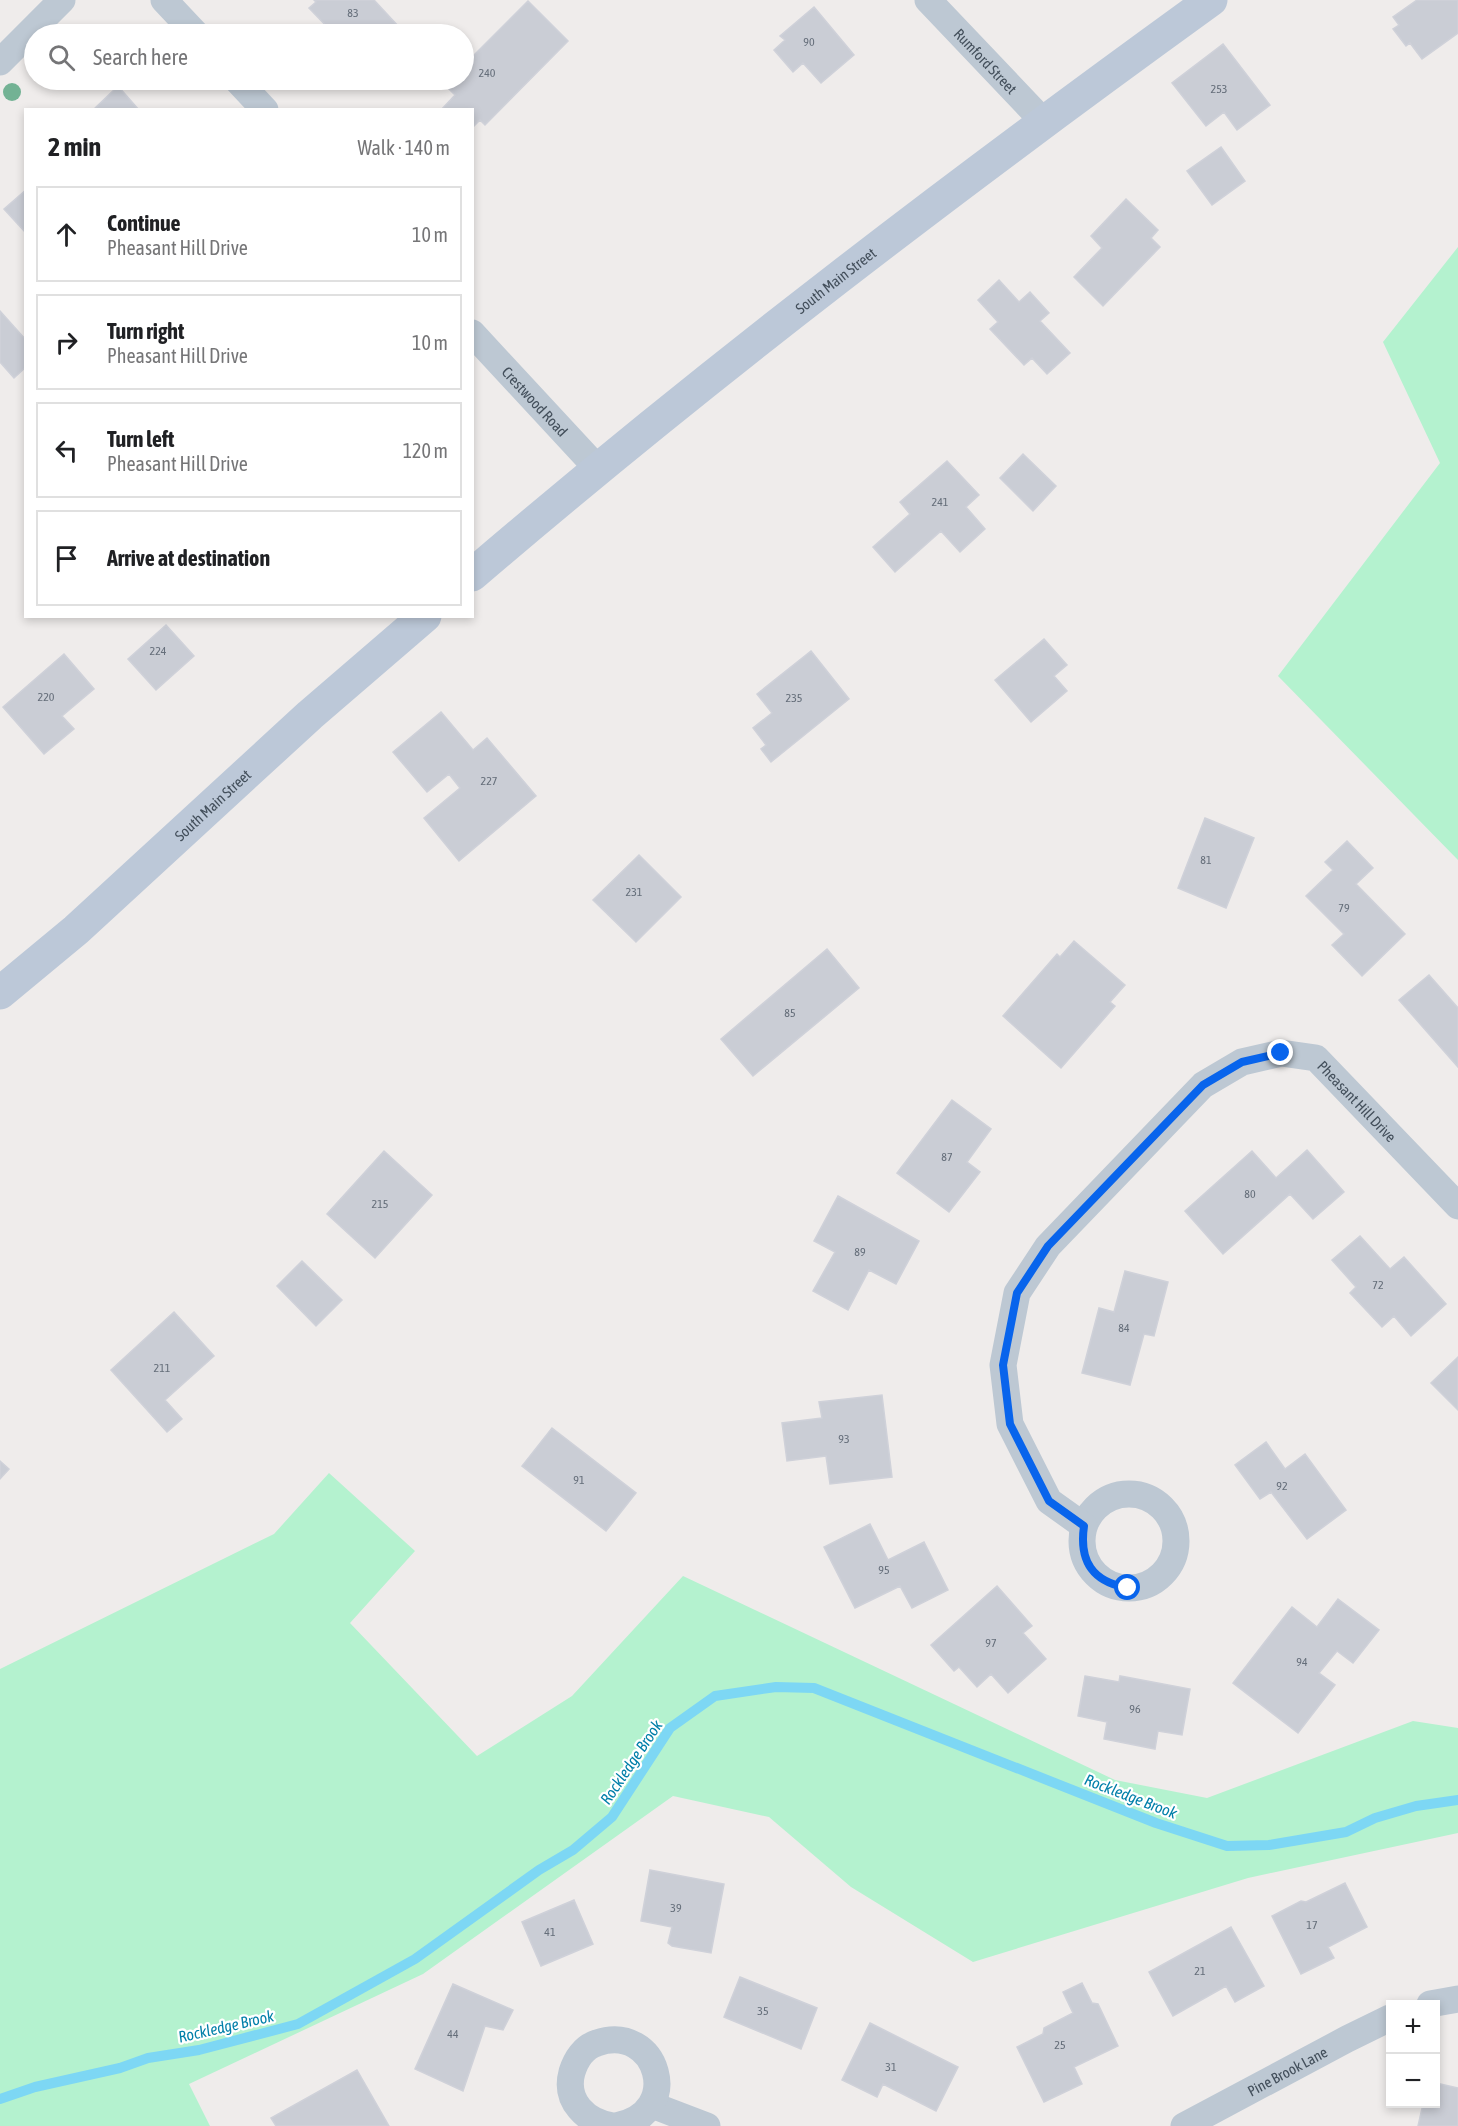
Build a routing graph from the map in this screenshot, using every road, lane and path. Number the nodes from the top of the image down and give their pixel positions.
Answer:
1 (62, 0) edge
2 (164, 0) edge
3 (928, 0) edge
4 (1211, 0) edge
5 (38, 24) edge
6 (187, 24) edge
7 (24, 38) edge
8 (0, 62) edge
9 (246, 90) edge
10 (263, 108) edge
11 (1043, 121) junction
12 (474, 335) edge
13 (598, 469) junction
14 (474, 573) edge
15 (423, 618) edge
16 (0, 993) edge
17 (1458, 1206) edge
18 (1084, 1526) dead end
19 (1458, 1999) edge
20 (1440, 2002) edge
21 (1386, 2020) edge
22 (652, 2105) junction
23 (614, 2126) edge
24 (707, 2126) edge
25 (1184, 2126) edge

1 - 5 street
2 - 6 street
3 - 11 street, Rumford Street
4 - 11 main road, South Main Street
7 - 8 street
9 - 10 street
11 - 13 main road, South Main Street
12 - 13 street, Crestwood Road
13 - 14 main road, South Main Street
15 - 16 main road, South Main Street
17 - 18 street, Pheasant Hill Drive
19 - 20 street
21 - 25 street, Pine Brook Lane
22 - 23 street
22 - 23 street
22 - 24 street

